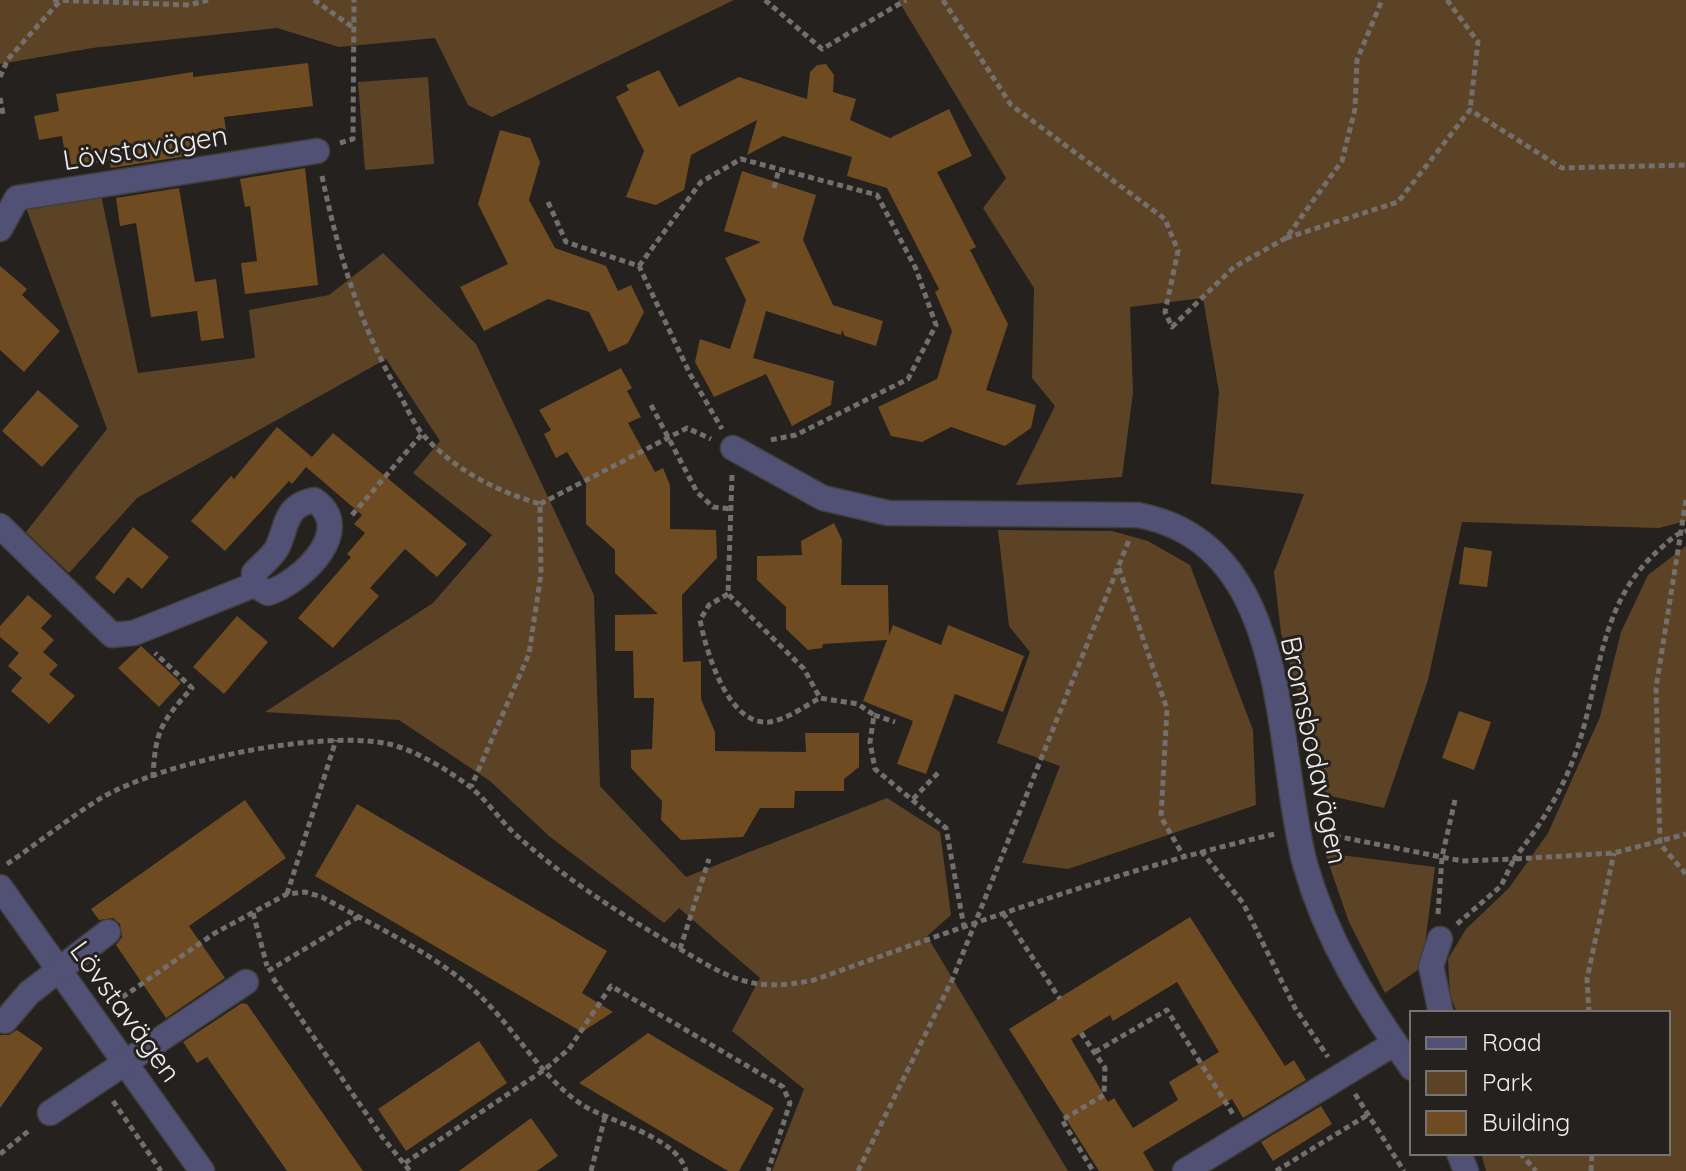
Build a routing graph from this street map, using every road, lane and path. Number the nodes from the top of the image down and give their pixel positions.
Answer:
1 (208, 0) edge
2 (314, 0) edge
3 (354, 0) edge
4 (765, 0) edge
5 (906, 0) edge
6 (943, 0) edge
7 (1382, 0) edge
8 (1447, 0) edge
9 (56, 1) edge
10 (355, 29) junction
11 (0, 77) edge
12 (0, 98) edge
13 (1470, 110) junction
14 (3, 114) dead end
15 (317, 151) junction
16 (1686, 165) edge
17 (779, 169) junction
18 (774, 188) dead end
19 (548, 202) dead end
20 (0, 229) edge
21 (1286, 238) junction
22 (639, 266) junction
23 (651, 405) dead end
24 (422, 434) junction
25 (668, 438) junction
26 (733, 448) junction
27 (1686, 500) edge
28 (540, 504) junction
29 (731, 509) junction
30 (1138, 515) junction
31 (0, 526) edge
32 (1683, 531) edge
33 (329, 541) junction
34 (1119, 567) junction
35 (254, 585) junction
36 (728, 594) junction
37 (123, 634) junction
38 (820, 698) junction
39 (874, 715) junction
40 (895, 722) dead end
41 (336, 740) junction
42 (939, 772) dead end
43 (153, 778) junction
44 (471, 787) junction
45 (913, 799) junction
46 (1455, 800) dead end
47 (1277, 833) dead end
48 (1324, 833) dead end
49 (1686, 834) edge
50 (1660, 844) junction
51 (1201, 851) junction
52 (1614, 853) junction
53 (1184, 857) junction
54 (1442, 857) junction
55 (709, 859) dead end
56 (1514, 859) junction
57 (0, 870) edge
58 (1686, 874) edge
59 (0, 887) edge
60 (287, 894) junction
61 (253, 913) junction
62 (1003, 913) junction
63 (358, 917) junction
64 (976, 925) junction
65 (964, 927) junction
66 (108, 932) dead end
67 (1440, 939) junction
68 (680, 949) junction
69 (57, 968) junction
70 (268, 971) junction
71 (246, 982) dead end
72 (1060, 999) dead end
73 (1441, 1011) edge
74 (1589, 1011) edge
75 (93, 1017) junction
76 (5, 1021) dead end
77 (1081, 1033) dead end
78 (1395, 1043) junction
79 (1095, 1052) junction
80 (125, 1061) junction
81 (1410, 1065) edge
82 (544, 1070) junction
83 (1341, 1075) junction
84 (50, 1113) joint
85 (606, 1113) junction
86 (1369, 1114) junction
87 (1246, 1134) junction
88 (0, 1154) edge
89 (1522, 1155) edge
90 (405, 1163) junction
91 (202, 1171) edge
92 (410, 1171) edge
93 (591, 1171) edge
94 (686, 1171) edge
95 (768, 1171) edge
96 (858, 1171) edge
97 (1093, 1171) edge
98 (1185, 1171) edge
99 (1276, 1171) edge
100 (1404, 1171) edge
101 (1536, 1171) edge

1 - 9 path
2 - 10 path
3 - 10 path
4 - 5 path
6 - 21 path
7 - 21 path
8 - 13 path
9 - 11 path
10 - 15 path
12 - 14 path
13 - 16 path
13 - 21 path
15 - 20 street, Lövstavägen
15 - 24 path
17 - 18 path
17 - 22 path
17 - 26 path
19 - 22 path
22 - 26 path
23 - 25 path
24 - 28 path
24 - 33 path
25 - 26 path
25 - 28 path
25 - 29 path
26 - 29 path
26 - 30 street, Bromsbodavägen
27 - 32 path
28 - 44 path
29 - 36 path
30 - 34 path
30 - 78 street, Bromsbodavägen
31 - 37 street
32 - 50 path
32 - 56 path
33 - 35 street
33 - 35 street
34 - 53 path
34 - 64 path
35 - 37 street
36 - 38 path
36 - 38 path
37 - 43 path
38 - 39 path
39 - 40 path
39 - 45 path
41 - 43 path
41 - 44 path
41 - 60 path
42 - 45 path
43 - 57 path
44 - 68 path
45 - 65 path
46 - 54 path
47 - 51 path
48 - 54 path
49 - 50 path
50 - 52 path
50 - 58 path
51 - 53 path
51 - 83 path
52 - 56 path
52 - 74 path
53 - 62 path
54 - 56 path
54 - 67 path
55 - 68 path
56 - 67 path
59 - 69 street, Lövstavägen
60 - 61 path
60 - 63 path
61 - 70 path
61 - 75 path
62 - 64 path
62 - 72 path
63 - 70 path
63 - 82 path
64 - 65 path
64 - 96 path
65 - 68 path
66 - 69 street
67 - 73 street
69 - 75 street, Lövstavägen
69 - 76 street
70 - 90 path
71 - 80 street
75 - 80 street, Lövstavägen
77 - 79 path
78 - 81 street, Bromsbodavägen
78 - 83 street
79 - 87 path
79 - 97 path
80 - 84 street
80 - 91 street, Lövstavägen
82 - 85 path
82 - 90 path
82 - 95 path
83 - 86 path
83 - 87 street
84 - 88 path
85 - 93 path
85 - 94 path
86 - 99 path
86 - 100 path
87 - 98 street
89 - 101 path
90 - 92 path

